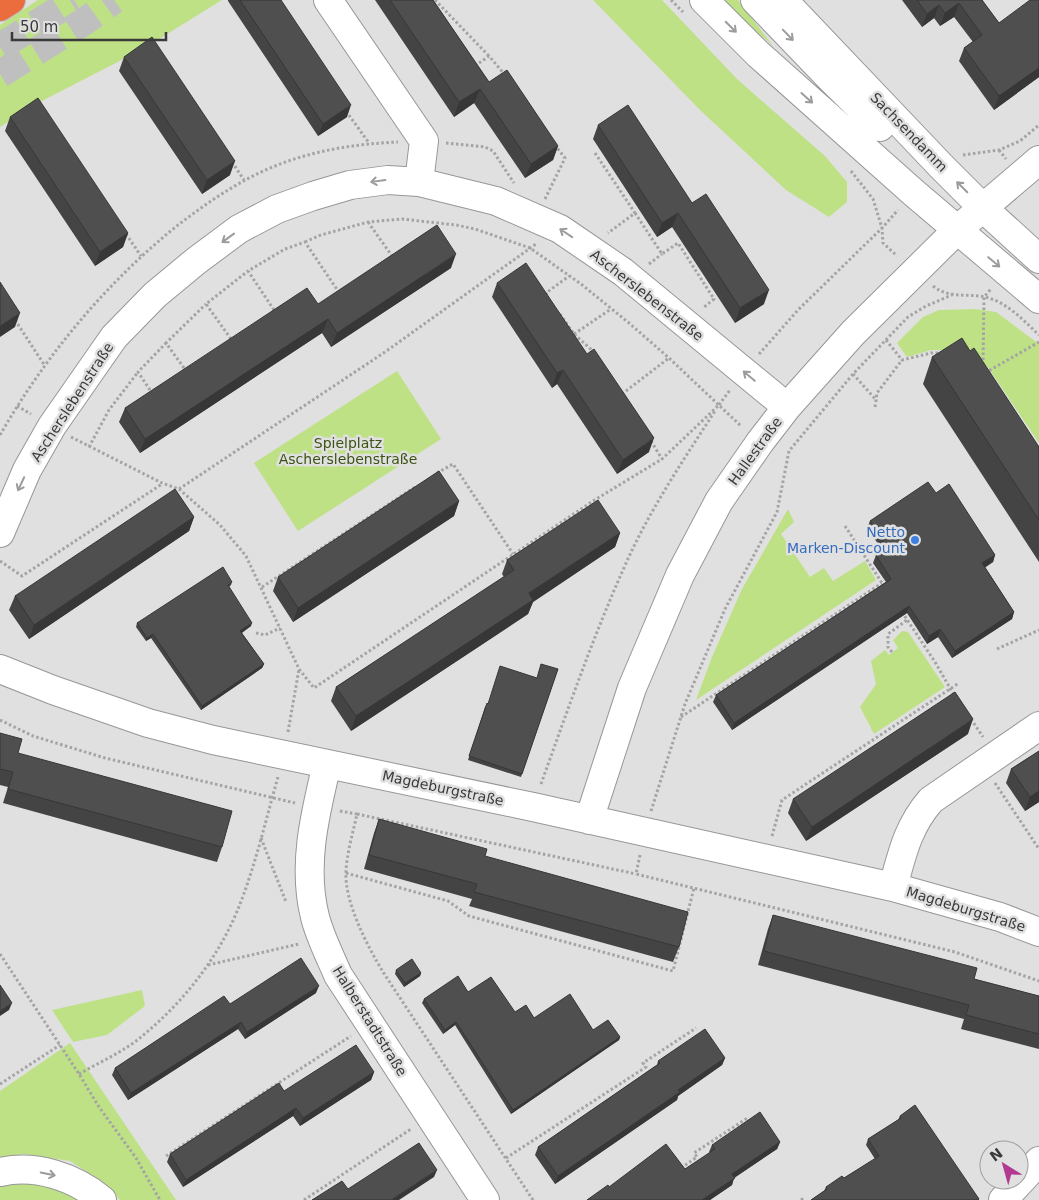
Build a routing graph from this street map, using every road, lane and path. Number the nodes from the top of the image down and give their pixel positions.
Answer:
1 (11, 0) edge
2 (328, 0) edge
3 (436, 0) edge
4 (671, 0) edge
5 (755, 0) edge
6 (783, 0) edge
7 (0, 7) edge
8 (694, 7) edge
9 (457, 23) junction
10 (449, 28) edge
11 (489, 56) junction
12 (467, 70) edge
13 (506, 76) edge
14 (342, 104) edge
15 (1039, 125) edge
16 (554, 143) edge
17 (999, 150) junction
18 (595, 153) dead end
19 (228, 156) edge
20 (1006, 158) dead end
21 (1039, 160) edge
22 (941, 166) junction
23 (848, 167) dead end
24 (244, 180) junction
25 (419, 182) junction
26 (914, 192) junction
27 (544, 199) dead end
28 (983, 208) junction
29 (635, 213) junction
30 (368, 222) junction
31 (882, 228) junction
32 (560, 229) junction
33 (957, 230) junction
34 (124, 231) edge
35 (604, 236) dead end
36 (305, 242) junction
37 (530, 248) junction
38 (662, 254) junction
39 (141, 256) junction
40 (392, 256) edge
41 (1039, 260) edge
42 (645, 267) dead end
43 (248, 271) junction
44 (915, 272) junction
45 (569, 276) junction
46 (338, 291) edge
47 (952, 295) junction
48 (984, 297) junction
49 (1039, 299) edge
50 (551, 301) edge
51 (206, 304) junction
52 (557, 309) edge
53 (611, 309) junction
54 (274, 310) edge
55 (10, 312) edge
56 (696, 313) dead end
57 (574, 334) junction
58 (1039, 335) edge
59 (231, 339) edge
60 (886, 340) junction
61 (1039, 342) edge
62 (166, 343) junction
63 (948, 353) edge
64 (596, 354) edge
65 (669, 358) junction
66 (902, 360) junction
67 (45, 366) junction
68 (184, 368) edge
69 (978, 370) edge
70 (138, 372) junction
71 (744, 372) junction
72 (853, 374) junction
73 (983, 374) junction
74 (989, 382) edge
75 (616, 386) edge
76 (150, 390) edge
77 (622, 394) junction
78 (877, 401) junction
79 (626, 402) edge
80 (719, 405) junction
81 (17, 406) junction
82 (787, 407) junction
83 (875, 407) dead end
84 (52, 426) junction
85 (743, 428) dead end
86 (647, 435) edge
87 (0, 436) edge
88 (89, 447) junction
89 (662, 459) junction
90 (781, 459) dead end
91 (786, 462) junction
92 (431, 477) edge
93 (162, 483) junction
94 (416, 486) edge
95 (179, 489) junction
96 (845, 526) dead end
97 (0, 532) edge
98 (513, 554) junction
99 (0, 561) edge
100 (882, 584) junction
101 (262, 587) junction
102 (887, 591) edge
103 (897, 605) edge
104 (907, 620) junction
105 (280, 628) junction
106 (1039, 630) edge
107 (256, 633) dead end
108 (997, 649) dead end
109 (892, 652) dead end
110 (0, 669) edge
111 (299, 669) junction
112 (959, 683) dead end
113 (950, 689) junction
114 (955, 696) edge
115 (681, 717) junction
116 (970, 718) edge
117 (0, 720) edge
118 (1039, 726) edge
119 (284, 754) junction
120 (989, 760) junction
121 (327, 764) junction
122 (272, 798) junction
123 (297, 804) dead end
124 (533, 807) junction
125 (589, 820) junction
126 (645, 832) junction
127 (261, 838) junction
128 (1039, 849) edge
129 (766, 859) junction
130 (346, 873) junction
131 (636, 874) junction
132 (893, 887) junction
133 (694, 888) junction
134 (288, 908) dead end
135 (1039, 932) edge
136 (321, 938) junction
137 (0, 954) edge
138 (207, 965) junction
139 (1039, 981) edge
140 (696, 1028) dead end
141 (356, 1032) dead end
142 (60, 1045) junction
143 (79, 1074) junction
144 (0, 1084) edge
145 (748, 1117) dead end
146 (417, 1125) dead end
147 (166, 1156) dead end
148 (506, 1158) junction
149 (1039, 1160) edge
150 (0, 1172) edge
151 (673, 1173) edge
152 (102, 1200) edge
153 (160, 1200) edge
154 (304, 1200) edge
155 (486, 1200) edge
156 (533, 1200) edge
157 (1002, 1200) edge

1 - 7 highway
2 - 25 street
3 - 9 path
4 - 8 path
5 -> 33 street, Sachsendamm
6 - 22 street, Sachsendamm
8 -> 26 street
9 - 10 path
9 - 11 path
11 - 12 path
11 - 13 path
14 - 24 path
15 - 17 path
16 - 27 path
17 - 20 path
17 - 22 path
18 - 29 path
19 - 24 path
21 - 28 street, Hallestraße
28 -> 22 street, Sachsendamm
23 - 31 path
24 - 39 path
25 - 32 street, Ascherslebenstraße
25 -> 84 street, Ascherslebenstraße
26 - 31 path
26 - 33 street
28 - 33 street, Hallestraße
28 - 41 street, Sachsendamm
29 - 35 path
29 - 38 path
30 - 36 path
30 - 37 path
30 - 40 path
31 - 44 path
31 - 71 path
32 - 37 path
71 -> 32 street, Ascherslebenstraße
33 - 44 street, Hallestraße
33 -> 49 street
34 - 39 path
36 - 43 path
36 - 46 path
37 - 45 path
37 - 95 path
38 - 42 path
38 - 56 path
39 - 67 path
43 - 51 path
43 - 54 path
44 - 47 path
44 - 82 street, Hallestraße
45 - 50 path
45 - 53 path
47 - 48 path
47 - 60 path
48 - 58 path
48 - 73 path
51 - 59 path
51 - 62 path
52 - 57 path
53 - 57 path
53 - 65 path
55 - 67 path
57 - 64 path
60 - 66 path
60 - 72 path
61 - 73 path
62 - 68 path
62 - 70 path
63 - 66 path
65 - 77 path
65 - 80 path
66 - 78 path
67 - 81 path
69 - 73 path
70 - 76 path
70 - 88 path
71 - 80 path
82 -> 71 street, Ascherslebenstraße
72 - 78 path
72 - 91 path
73 - 74 path
75 - 77 path
77 - 79 path
78 - 83 path
80 - 85 path
80 - 89 path
80 - 124 path
81 - 84 path
81 - 87 path
82 - 125 street, Hallestraße
84 - 88 path
84 -> 97 street, Ascherslebenstraße
86 - 89 path
88 - 93 path
89 - 98 path
90 - 91 path
91 - 115 path
92 - 98 path
93 - 95 path
93 - 99 path
94 - 101 path
95 - 101 path
96 - 100 path
98 - 111 path
100 - 102 path
100 - 115 path
101 - 105 path
103 - 104 path
104 - 109 path
104 - 113 path
105 - 107 path
105 - 111 path
106 - 108 path
110 - 119 street, Magdeburgstraße
111 - 119 path
112 - 113 path
113 - 114 path
113 - 129 path
115 - 126 path
116 - 120 path
117 - 122 path
118 - 120 street, Magdeburgstraße
119 - 121 street, Magdeburgstraße
119 - 122 path
120 - 128 path
120 - 132 street, Magdeburgstraße
121 - 124 street, Magdeburgstraße
121 - 136 street, Halberstadtstraße
122 - 123 path
122 - 127 path
124 - 125 street, Magdeburgstraße
125 - 126 street, Magdeburgstraße
126 - 129 street, Magdeburgstraße
126 - 131 path
127 - 134 path
127 - 138 path
129 - 132 street, Magdeburgstraße
130 - 131 path
130 - 133 path
130 - 148 path
131 - 133 path
132 - 135 street, Magdeburgstraße
133 - 139 path
136 - 138 path
136 - 155 street, Halberstadtstraße
137 - 142 path
138 - 143 path
140 - 148 path
141 - 147 path
142 - 143 path
142 - 144 path
143 - 153 path
145 - 151 path
146 - 154 path
148 - 156 path
149 - 157 street
150 -> 152 street

